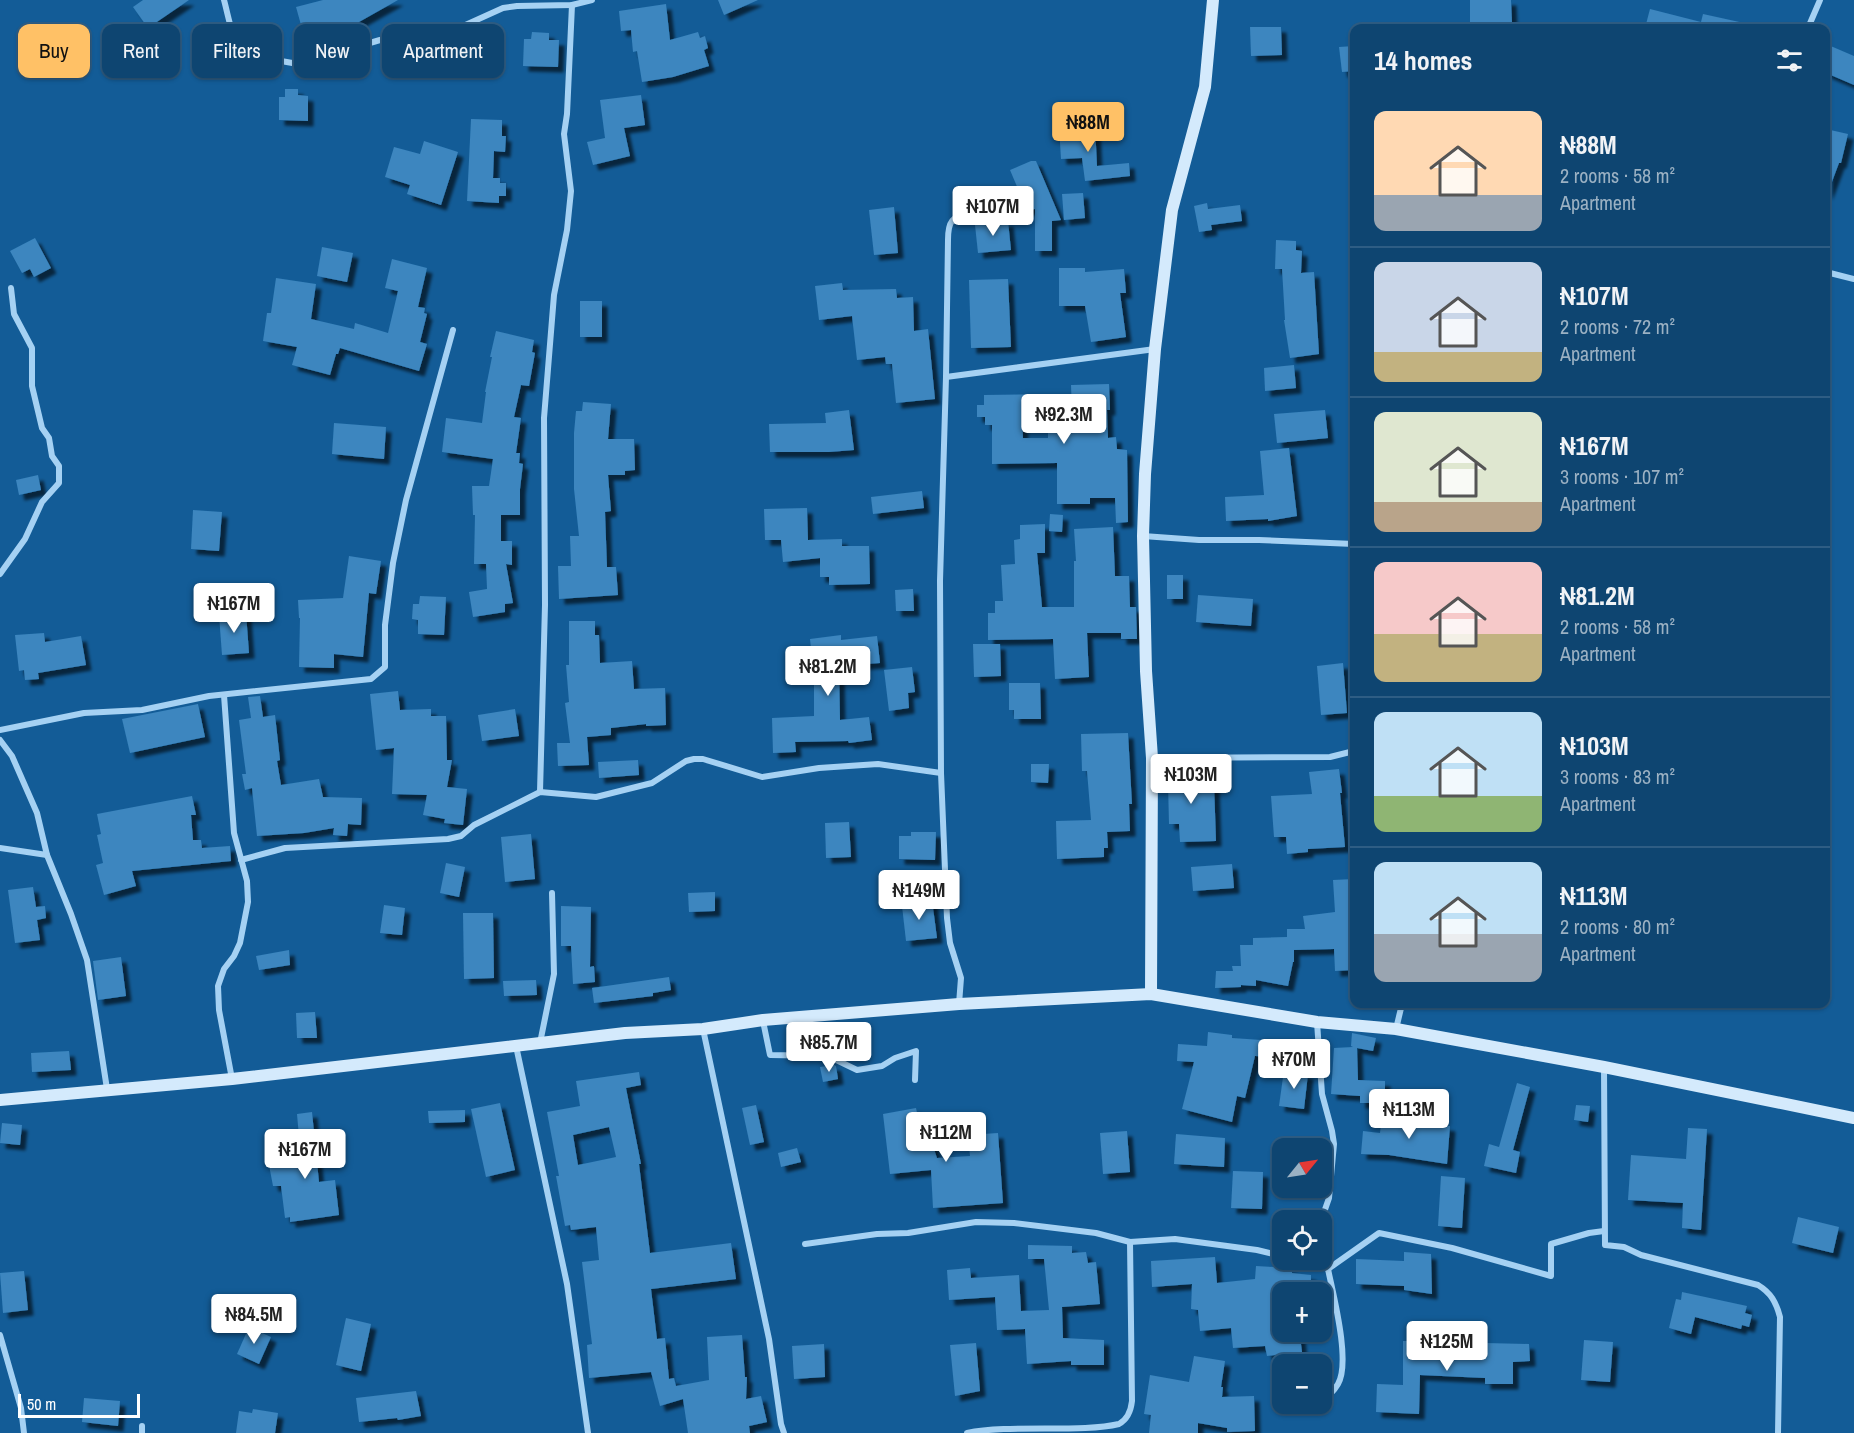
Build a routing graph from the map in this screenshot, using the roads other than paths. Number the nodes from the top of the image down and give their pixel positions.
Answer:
1 (224, 0) edge
2 (592, 0) edge
3 (1213, 0) edge
4 (1820, 0) edge
5 (572, 5) junction
6 (1810, 24) edge
7 (1002, 202) dead end
8 (1830, 273) edge
9 (1854, 279) edge
10 (11, 288) dead end
11 (453, 330) dead end
12 (1155, 349) junction
13 (946, 377) junction
14 (1143, 536) junction
15 (1350, 544) edge
16 (0, 574) edge
17 (224, 695) junction
18 (0, 730) edge
19 (0, 740) edge
20 (1350, 752) edge
21 (1152, 758) junction
22 (941, 773) junction
23 (540, 792) junction
24 (0, 848) edge
25 (47, 855) junction
26 (241, 860) junction
27 (552, 893) dead end
28 (1151, 994) junction
29 (959, 1004) junction
30 (1401, 1008) edge
31 (763, 1020) junction
32 (1317, 1022) junction
33 (703, 1029) junction
34 (1396, 1029) junction
35 (540, 1044) junction
36 (516, 1046) junction
37 (1604, 1067) junction
38 (232, 1079) junction
39 (915, 1080) dead end
40 (107, 1089) junction
41 (0, 1100) edge
42 (1854, 1118) edge
43 (1325, 1210) edge
44 (1604, 1231) junction
45 (1130, 1242) junction
46 (805, 1244) dead end
47 (1272, 1254) edge
48 (1332, 1266) edge
49 (1328, 1270) edge
50 (0, 1335) edge
51 (1332, 1391) edge
52 (24, 1433) edge
53 (588, 1433) edge
54 (784, 1433) edge
55 (967, 1433) edge
56 (1778, 1433) edge

1 - 5 street
2 - 5 street
3 - 12 main road
4 - 6 street
5 - 23 street
7 - 13 street
8 - 9 street
10 - 16 street
11 - 17 street
12 - 13 street
12 - 14 main road
13 - 22 street
14 - 15 street
14 - 21 main road
17 - 18 street
17 - 26 street
19 - 25 street
20 - 21 street
21 - 28 main road
22 - 23 street
22 - 29 street
23 - 26 street
24 - 25 street
25 - 40 street
26 - 38 street
27 - 35 street
28 - 29 main road
28 - 32 main road
29 - 31 main road
30 - 34 street
31 - 33 main road
31 - 39 street
32 - 34 main road
32 - 43 street
33 - 35 main road
33 - 54 street
34 - 37 main road
35 - 36 main road
36 - 38 main road
36 - 53 street
37 - 42 main road
37 - 44 street
38 - 40 main road
40 - 41 main road
44 - 48 street
44 - 56 street
45 - 46 street
45 - 47 street
45 - 55 street
49 - 51 street
50 - 52 street

